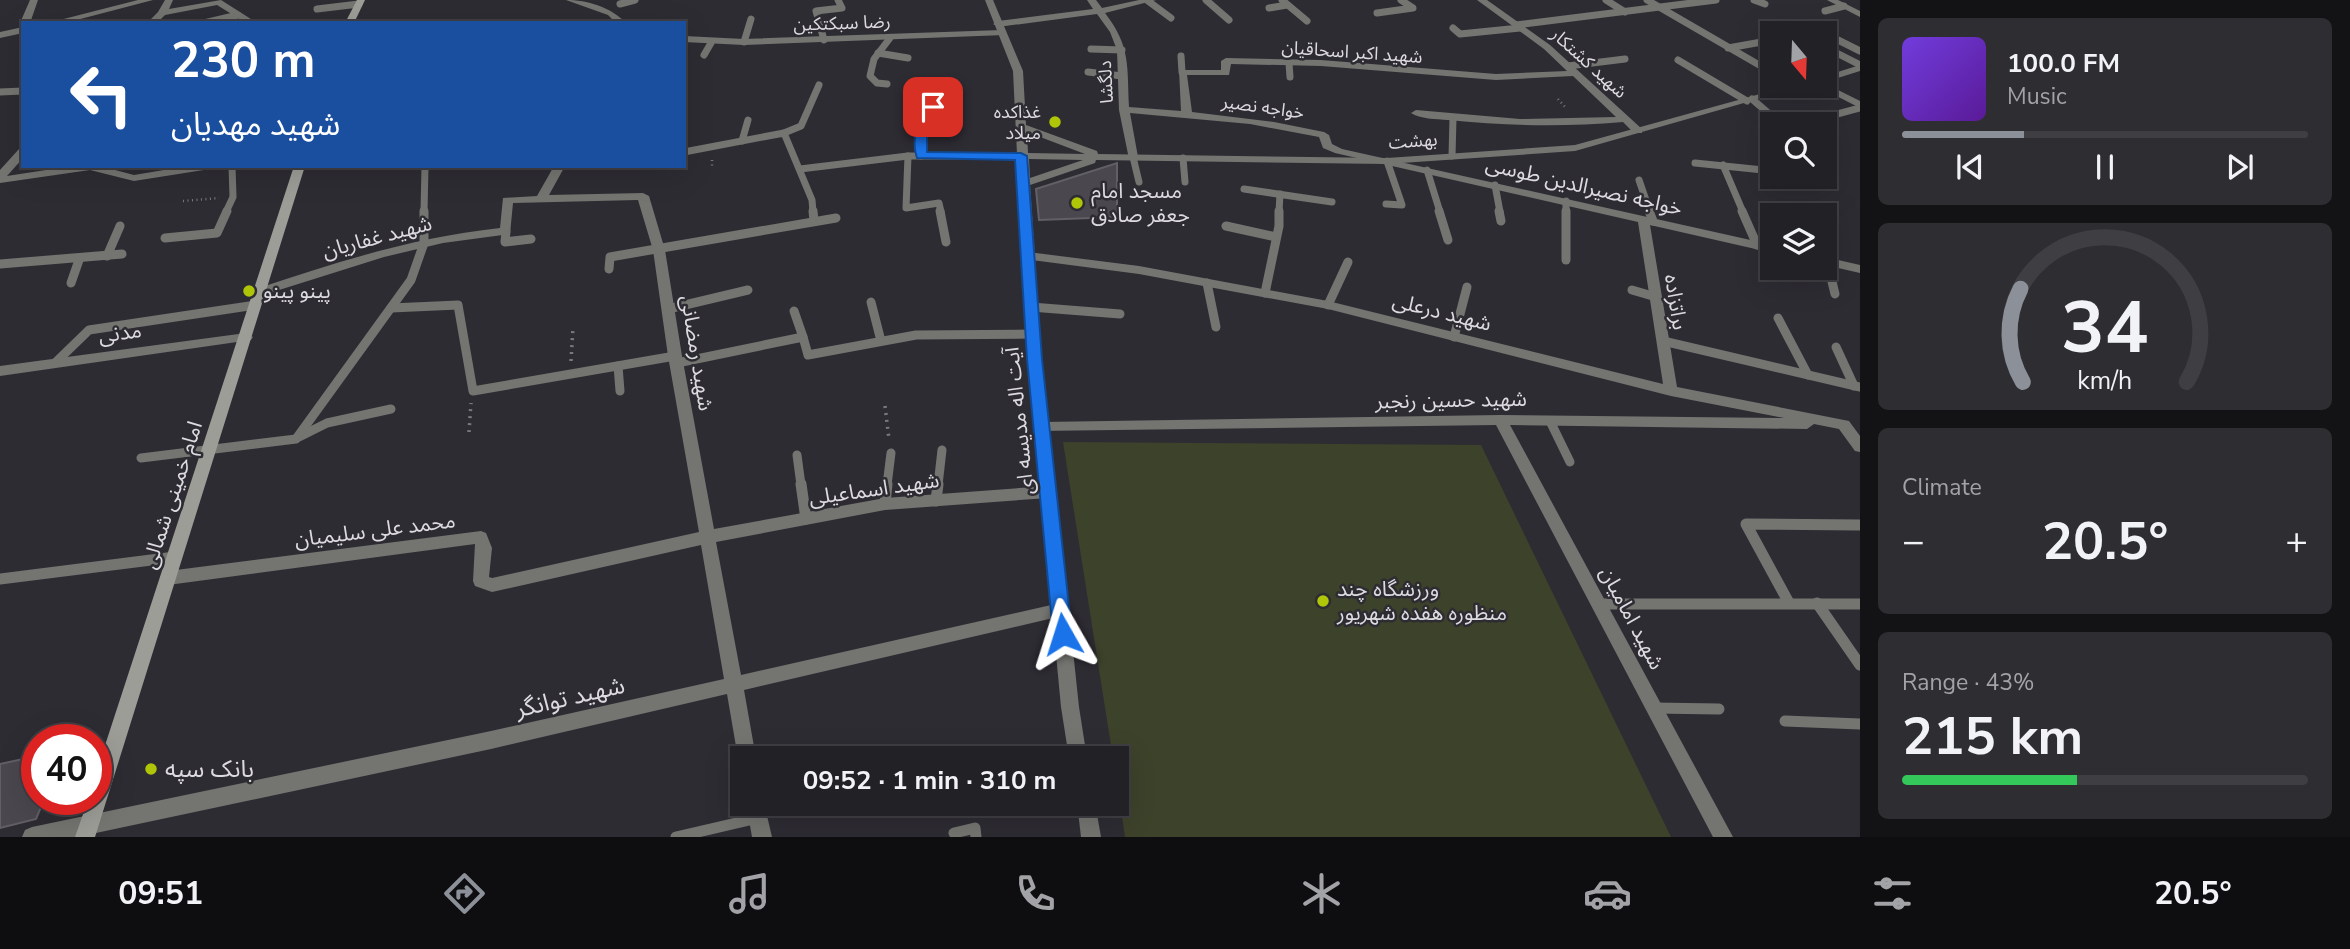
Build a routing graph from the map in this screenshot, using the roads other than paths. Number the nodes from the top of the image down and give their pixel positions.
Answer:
1 (34, 0) edge
2 (149, 0) edge
3 (169, 0) edge
4 (570, 0) edge
5 (635, 0) edge
6 (838, 0) edge
7 (989, 0) edge
8 (1091, 0) edge
9 (1150, 0) edge
10 (1206, 0) edge
11 (1401, 0) edge
12 (1481, 0) edge
13 (1606, 0) edge
14 (1647, 0) edge
15 (1716, 0) edge
16 (1754, 0) edge
17 (1831, 0) edge
18 (222, 1) edge
19 (360, 2) edge
20 (1285, 2) edge
21 (181, 4) edge
22 (620, 4) dead end
23 (1765, 4) dead end
24 (1844, 6) junction
25 (1269, 8) dead end
26 (1660, 8) junction
27 (317, 9) dead end
28 (1100, 11) junction
29 (1825, 11) dead end
30 (1625, 12) junction
31 (162, 13) junction
32 (1377, 13) dead end
33 (1860, 14) edge
34 (238, 15) junction
35 (1171, 18) dead end
36 (751, 19) dead end
37 (1229, 20) dead end
38 (26, 21) edge
39 (60, 21) edge
40 (153, 21) edge
41 (212, 21) edge
42 (249, 21) edge
43 (350, 21) edge
44 (620, 21) edge
45 (1307, 22) dead end
46 (1518, 26) junction
47 (1453, 28) dead end
48 (1000, 29) junction
49 (21, 30) edge
50 (0, 35) edge
51 (890, 37) junction
52 (686, 39) edge
53 (824, 40) junction
54 (1838, 40) edge
55 (744, 42) junction
56 (1760, 42) edge
57 (711, 43) junction
58 (1091, 48) dead end
59 (1728, 48) junction
60 (1122, 50) junction
61 (1860, 51) edge
62 (878, 53) junction
63 (1838, 54) edge
64 (704, 55) dead end
65 (1181, 56) dead end
66 (908, 58) dead end
67 (1625, 59) dead end
68 (1678, 60) dead end
69 (1289, 62) junction
70 (1760, 66) edge
71 (1860, 67) edge
72 (1572, 70) junction
73 (1088, 72) dead end
74 (1182, 72) junction
75 (1838, 75) edge
76 (1122, 76) junction
77 (1290, 77) dead end
78 (887, 84) dead end
79 (818, 85) dead end
80 (21, 89) edge
81 (4, 92) edge
82 (1838, 95) edge
83 (1760, 97) edge
84 (1749, 100) junction
85 (0, 103) edge
86 (933, 107) dead end
87 (1860, 107) edge
88 (1124, 110) junction
89 (1766, 112) edge
90 (1187, 114) junction
91 (1416, 114) dead end
92 (1837, 114) edge
93 (1453, 118) junction
94 (1625, 118) junction
95 (748, 120) dead end
96 (1020, 127) junction
97 (1638, 131) junction
98 (784, 133) junction
99 (742, 141) junction
100 (686, 152) edge
101 (21, 153) edge
102 (908, 156) junction
103 (921, 156) junction
104 (1021, 156) junction
105 (1452, 156) junction
106 (1103, 157) junction
107 (1133, 157) junction
108 (1183, 158) junction
109 (1387, 161) junction
110 (1695, 163) dead end
111 (1723, 165) junction
112 (82, 168) edge
113 (94, 168) edge
114 (232, 168) edge
115 (299, 168) edge
116 (425, 168) edge
117 (559, 168) edge
118 (169, 169) edge
119 (800, 169) junction
120 (1760, 169) edge
121 (1427, 170) junction
122 (0, 179) edge
123 (1639, 180) dead end
124 (1139, 182) dead end
125 (1185, 182) dead end
126 (1023, 184) junction
127 (1495, 185) junction
128 (1244, 189) dead end
129 (1280, 194) junction
130 (541, 199) junction
131 (1566, 201) junction
132 (1332, 202) dead end
133 (1386, 204) dead end
134 (836, 218) dead end
135 (814, 220) junction
136 (1648, 220) junction
137 (1501, 221) dead end
138 (120, 226) dead end
139 (1226, 226) dead end
140 (506, 231) junction
141 (1276, 237) junction
142 (165, 238) dead end
143 (531, 239) dead end
144 (1448, 240) dead end
145 (946, 242) dead end
146 (424, 243) junction
147 (1757, 245) junction
148 (1760, 246) edge
149 (659, 250) junction
150 (122, 254) dead end
151 (107, 256) junction
152 (1028, 256) junction
153 (79, 260) junction
154 (1566, 260) dead end
155 (1348, 262) dead end
156 (0, 264) edge
157 (1837, 264) edge
158 (609, 269) dead end
159 (1860, 269) edge
160 (1831, 280) edge
161 (71, 283) dead end
162 (1207, 283) junction
163 (1467, 287) dead end
164 (748, 290) dead end
165 (1632, 290) dead end
166 (1265, 293) junction
167 (1835, 294) dead end
168 (1656, 297) junction
169 (258, 298) junction
170 (872, 302) dead end
171 (1328, 305) junction
172 (1031, 307) junction
173 (391, 308) junction
174 (668, 309) junction
175 (793, 311) dead end
176 (1120, 314) dead end
177 (1778, 318) dead end
178 (1216, 327) dead end
179 (1033, 334) junction
180 (246, 337) junction
181 (803, 337) junction
182 (1454, 337) junction
183 (881, 341) junction
184 (1663, 341) junction
185 (1836, 347) dead end
186 (676, 360) junction
187 (55, 363) junction
188 (618, 366) junction
189 (0, 370) edge
190 (1808, 375) junction
191 (1857, 387) edge
192 (621, 391) dead end
193 (1671, 391) junction
194 (391, 409) dead end
195 (1500, 420) junction
196 (1550, 421) junction
197 (1844, 425) junction
198 (1042, 427) junction
199 (1860, 429) edge
200 (296, 439) junction
201 (1860, 447) edge
202 (942, 450) dead end
203 (208, 452) junction
204 (891, 453) road end
205 (797, 455) dead end
206 (141, 458) dead end
207 (1570, 462) dead end
208 (1048, 492) junction
209 (936, 500) junction
210 (885, 504) junction
211 (806, 519) junction
212 (1860, 525) edge
213 (707, 537) junction
214 (175, 557) junction
215 (168, 578) junction
216 (0, 579) edge
217 (1789, 603) junction
218 (1817, 603) junction
219 (1599, 604) junction
220 (1860, 604) edge
221 (1060, 610) junction
222 (1860, 666) edge
223 (733, 684) junction
224 (1654, 708) junction
225 (1719, 709) dead end
226 (1786, 721) dead end
227 (1860, 724) edge
228 (745, 746) edge
229 (1077, 746) edge
230 (1088, 816) edge
231 (759, 819) edge
232 (87, 831) edge
233 (954, 833) dead end
234 (32, 837) edge
235 (676, 837) edge
236 (976, 837) edge
237 (1091, 837) edge
238 (1723, 837) edge

1 - 38 street
2 - 39 street
3 - 31 street
4 - 44 street
5 - 22 lane
6 - 53 lane
7 - 48 street, آیت اله مدیسه ای
8 - 28 street, دلگشا
9 - 28 street, رضا سبکتکین
9 - 35 lane
10 - 37 lane
11 - 32 lane
12 - 46 street, شهید کشتکار
13 - 30 lane
14 - 26 lane
15 - 26 lane
16 - 23 lane
17 - 24 street
18 - 21 street
18 - 34 street
19 - 27 lane
19 - 43 main road
20 - 25 lane
20 - 45 lane
21 - 31 street
24 - 29 lane
24 - 33 street
26 - 30 lane
26 - 59 lane
28 - 48 street, رضا سبکتکین
28 - 60 street, دلگشا
30 - 46 lane
31 - 40 street
34 - 41 lane
34 - 42 street
36 - 55 lane
46 - 47 lane
46 - 72 street, شهید کشتکار
48 - 51 street, رضا سبکتکین
48 - 96 street, آیت اله مدیسه ای
49 - 50 street
51 - 53 street, رضا سبکتکین
51 - 62 lane
52 - 57 street, رضا سبکتکین
53 - 55 street, رضا سبکتکین
54 - 61 lane
55 - 57 street, رضا سبکتکین
56 - 59 lane
57 - 64 lane
58 - 60 lane
59 - 70 lane
60 - 76 street, دلگشا
62 - 66 lane
62 - 78 lane
63 - 71 lane
65 - 74 lane
67 - 72 lane
68 - 84 lane
69 - 72 street, شهید اکبر اسحاقیان
69 - 74 street, شهید اکبر اسحاقیان
69 - 77 lane
71 - 75 street
72 - 94 street, شهید کشتکار
73 - 76 lane
74 - 90 street
76 - 88 street, دلگشا
79 - 98 lane
80 - 81 lane
81 - 85 lane
82 - 87 street
83 - 84 street, بهشت
84 - 89 lane
84 - 97 street, بهشت
86 - 103 lane
87 - 92 lane
88 - 90 street, خواجه نصیر
88 - 107 street, دلگشا
90 - 109 street, خواجه نصیر
91 - 93 street, بهشت
93 - 94 street, بهشت
93 - 105 lane
94 - 97 street, شهید کشتکار
95 - 99 lane
96 - 104 street, آیت اله مدیسه ای
96 - 106 street
97 - 105 street, بهشت
98 - 99 lane
98 - 119 lane
99 - 100 lane
101 - 122 street
102 - 103 lane
102 - 119 lane
102 - 145 lane
103 - 104 lane
104 - 106 street, بهشت
104 - 126 street, آیت اله مدیسه ای
105 - 109 street, بهشت
106 - 107 street, بهشت
106 - 126 street
107 - 108 street, بهشت
107 - 124 lane
108 - 109 street, بهشت
108 - 125 lane
109 - 121 street, خواجه نصیرالدین طوسی
109 - 133 lane
110 - 111 lane
111 - 120 lane
111 - 147 lane
112 - 122 street
113 - 118 street
114 - 142 lane
115 - 169 main road, امام خمینی شمالی
116 - 146 lane
117 - 130 street
119 - 135 lane
121 - 127 street, خواجه نصیرالدین طوسی
121 - 144 lane
123 - 136 lane
126 - 152 street, آیت اله مدیسه ای
127 - 131 street, خواجه نصیرالدین طوسی
127 - 137 lane
128 - 129 lane
129 - 132 lane
129 - 141 lane
130 - 140 street, شهید رمضانی
130 - 149 street, شهید رمضانی
131 - 136 street, خواجه نصیرالدین طوسی
131 - 154 lane
134 - 135 lane
135 - 149 lane
136 - 147 street, خواجه نصیرالدین طوسی
136 - 168 street, براتزاده
138 - 151 lane
139 - 141 lane
140 - 143 lane
140 - 146 street, شهید غفاریان
141 - 166 lane
146 - 169 street, شهید غفاریان
146 - 173 lane
147 - 148 street, خواجه نصیرالدین طوسی
149 - 158 lane
149 - 174 street, شهید رمضانی
150 - 151 lane
151 - 153 lane
152 - 162 street, شهید درعلی
152 - 172 street, آیت اله مدیسه ای
153 - 156 lane
153 - 161 lane
155 - 171 lane
157 - 159 street
160 - 167 lane
162 - 166 street, شهید درعلی
162 - 178 lane
163 - 182 lane
164 - 174 lane
165 - 168 lane
166 - 171 street, شهید درعلی
168 - 184 street, براتزاده
169 - 180 main road, امام خمینی شمالی
169 - 187 lane
170 - 183 lane
171 - 182 street, شهید درعلی
172 - 176 lane
172 - 179 street, آیت اله مدیسه ای
173 - 188 lane
173 - 200 lane
174 - 186 street, شهید رمضانی
175 - 181 lane
177 - 190 lane
179 - 183 lane
179 - 198 street, آیت اله مدیسه ای
180 - 187 street, مدنی
180 - 203 main road, امام خمینی شمالی
181 - 183 lane
181 - 186 lane
182 - 193 street, شهید درعلی
184 - 190 lane
184 - 193 street, براتزاده
185 - 191 lane
186 - 188 lane
186 - 213 street, شهید رمضانی
187 - 189 street, مدنی
188 - 192 lane
190 - 191 lane
193 - 197 street, شهید درعلی
194 - 200 lane
195 - 196 street, شهید حسین رنجبر
195 - 198 street, شهید حسین رنجبر
195 - 219 street, شهید امامیان
196 - 197 street, شهید حسین رنجبر
196 - 207 lane
197 - 199 street, شهید حسین رنجبر
197 - 201 street
198 - 208 street, آیت اله مدیسه ای
200 - 203 lane
202 - 209 lane
203 - 206 lane
203 - 214 main road, امام خمینی شمالی
204 - 210 lane
205 - 211 lane
208 - 209 street, شهید اسماعیلی
208 - 221 street, آیت اله مدیسه ای
209 - 210 street, شهید اسماعیلی
210 - 211 street, شهید اسماعیلی
211 - 213 street, شهید اسماعیلی
212 - 217 lane
213 - 215 street, محمد علی سلیمیان
213 - 223 street, شهید رمضانی
214 - 215 main road, امام خمینی شمالی
214 - 216 lane
215 - 232 main road, امام خمینی شمالی
217 - 218 lane
217 - 219 lane
218 - 220 lane
218 - 222 lane
219 - 224 street, شهید امامیان
221 - 223 street, شهید توانگر
221 - 229 street, آیت اله مدیسه ای
223 - 228 street, شهید رمضانی
223 - 232 street, شهید توانگر
224 - 225 lane
224 - 238 street, شهید امامیان
226 - 227 lane
230 - 237 street
231 - 235 lane
232 - 234 street, شهید توانگر
233 - 236 lane

